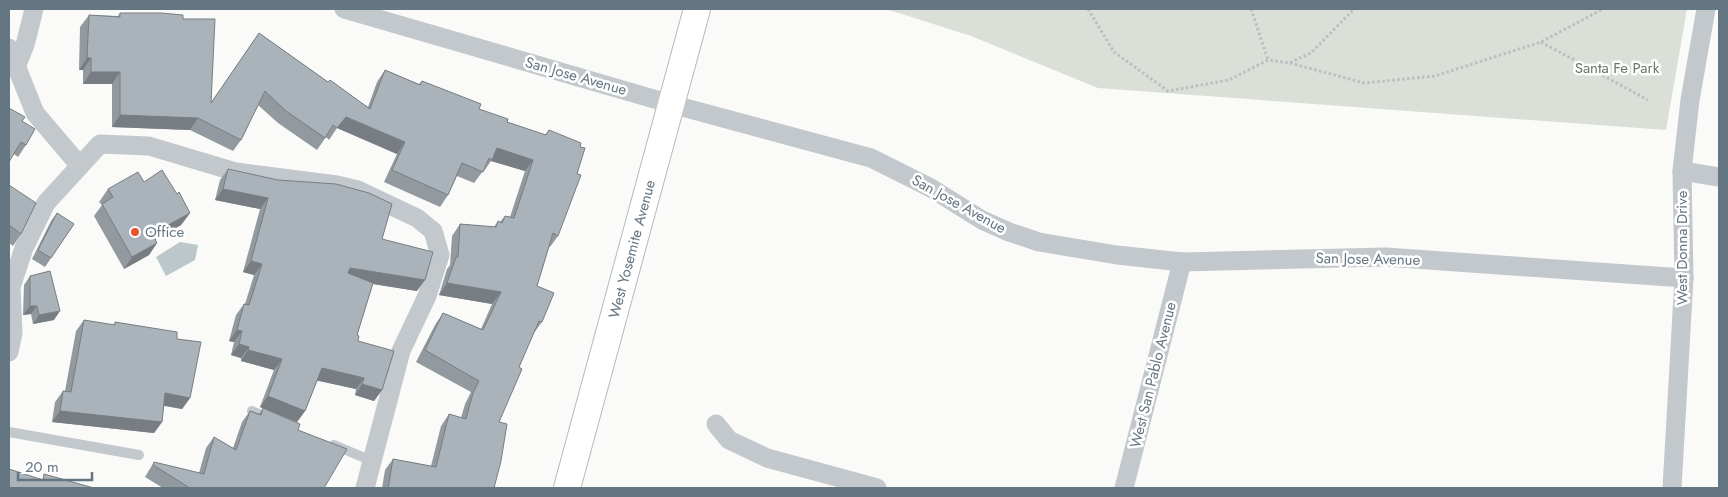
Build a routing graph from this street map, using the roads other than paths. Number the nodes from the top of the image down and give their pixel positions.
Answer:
1 (34, 9) edge
2 (344, 9) edge
3 (697, 9) edge
4 (1706, 9) edge
5 (9, 48) edge
6 (16, 67) junction
7 (671, 104) junction
8 (80, 166) junction
9 (1682, 171) junction
10 (1719, 177) edge
11 (1182, 262) junction
12 (1684, 278) junction
13 (9, 352) edge
14 (252, 411) edge
15 (280, 423) edge
16 (716, 424) dead end
17 (9, 432) edge
18 (326, 442) edge
19 (139, 455) dead end
20 (372, 462) junction
21 (365, 488) edge
22 (567, 488) edge
23 (877, 488) edge
24 (1124, 488) edge
25 (1672, 488) edge

1 - 6 street
2 - 7 street, San Jose Avenue
3 - 7 main road, West Yosemite Avenue
4 - 9 street, West Donna Drive
5 - 6 street
6 - 8 street
7 - 11 street, San Jose Avenue
7 - 22 main road, West Yosemite Avenue
8 - 13 street
8 - 20 street
9 - 10 street
9 - 12 street, West Donna Drive
11 - 12 street, San Jose Avenue
11 - 24 street, West San Pablo Avenue
12 - 25 street, West Donna Drive
14 - 15 lane
16 - 23 street
17 - 19 lane
18 - 20 lane
20 - 21 street

